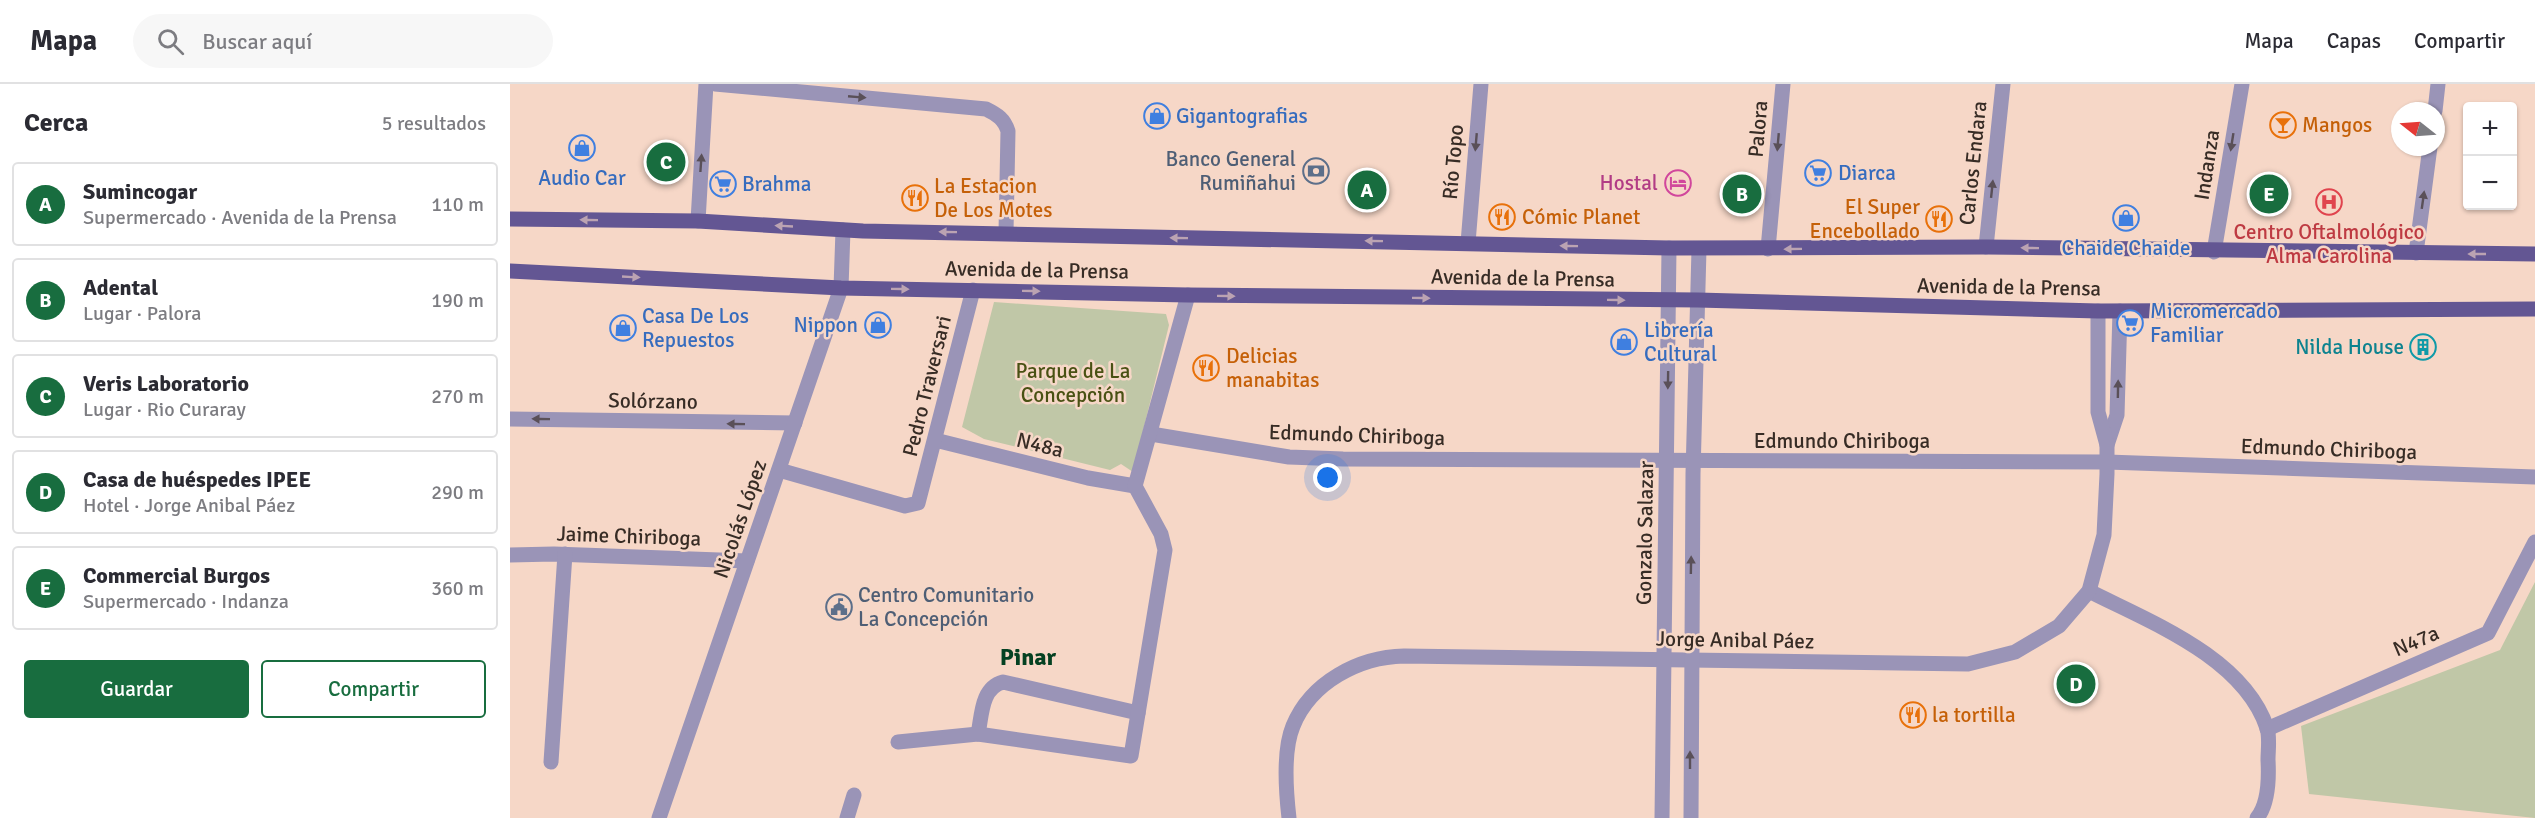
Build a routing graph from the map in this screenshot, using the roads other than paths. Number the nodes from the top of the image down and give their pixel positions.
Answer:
1 (706, 84) edge
2 (715, 84) edge
3 (1481, 84) edge
4 (1783, 84) edge
5 (2003, 84) edge
6 (2241, 84) edge
7 (2438, 84) edge
8 (2436, 102) edge
9 (2429, 156) edge
10 (510, 219) edge
11 (698, 221) junction
12 (843, 230) junction
13 (1006, 232) junction
14 (1468, 243) junction
15 (1986, 247) junction
16 (1669, 248) junction
17 (1700, 249) junction
18 (1768, 249) junction
19 (2214, 252) junction
20 (2416, 254) junction
21 (2535, 254) edge
22 (510, 271) edge
23 (841, 288) junction
24 (973, 290) junction
25 (1188, 295) junction
26 (1669, 300) junction
27 (1698, 300) junction
28 (2535, 309) edge
29 (2098, 311) junction
30 (2120, 311) junction
31 (510, 419) edge
32 (795, 423) junction
33 (1151, 434) junction
34 (935, 440) junction
35 (2107, 446) junction
36 (1667, 461) junction
37 (1693, 462) junction
38 (2107, 462) junction
39 (778, 470) junction
40 (2535, 477) edge
41 (1135, 486) junction
42 (2535, 542) edge
43 (565, 554) junction
44 (510, 555) edge
45 (747, 561) junction
46 (2089, 591) junction
47 (1664, 660) junction
48 (1690, 661) junction
49 (1138, 713) junction
50 (2267, 729) junction
51 (978, 734) junction
52 (898, 742) dead end
53 (551, 762) dead end
54 (1285, 783) junction
55 (854, 795) dead end
56 (659, 818) edge
57 (847, 818) edge
58 (1289, 818) edge
59 (1298, 818) edge
60 (1662, 818) edge
61 (1691, 818) edge
62 (2257, 818) edge

11 -> 1 street
2 -> 13 street
3 -> 14 street, Río Topo
4 -> 18 street, Palora
15 -> 5 street, Carlos Endara
6 -> 19 street, Indanza
7 - 8 street
20 -> 9 street
11 -> 10 main road, Avenida de la Prensa
12 -> 11 main road, Avenida de la Prensa
13 -> 12 main road, Avenida de la Prensa
12 - 23 street, Nicolás López
14 -> 13 main road, Avenida de la Prensa
16 -> 14 main road, Avenida de la Prensa
15 -> 18 main road, Avenida de la Prensa
19 -> 15 main road, Avenida de la Prensa
16 - 17 main road, Avenida de la Prensa
16 - 26 street, Gonzalo Salazar
17 - 18 main road, Avenida de la Prensa
17 - 27 street
19 - 20 main road, Avenida de la Prensa
21 -> 20 main road, Avenida de la Prensa
22 -> 23 main road, Avenida de la Prensa
23 -> 24 main road, Avenida de la Prensa
23 - 32 street, Nicolás López
24 -> 25 main road, Avenida de la Prensa
24 - 34 street, Pedro Traversari
25 -> 26 main road, Avenida de la Prensa
25 - 33 street
26 - 27 main road, Avenida de la Prensa
26 -> 36 street, Gonzalo Salazar
27 - 29 main road, Avenida de la Prensa
27 - 37 street
28 - 30 main road, Avenida de la Prensa
29 - 30 main road, Avenida de la Prensa
29 - 35 street, Jorge Anibal Páez
35 -> 30 street, Jorge Anibal Páez
32 -> 31 street, Solórzano
32 - 39 street, Nicolás López
33 - 36 street, Edmundo Chiriboga
33 - 41 street
34 - 39 street, Pedro Traversari
34 - 41 street, N48a
35 - 38 street, Jorge Anibal Páez
36 - 37 street, Edmundo Chiriboga
36 - 47 street, Gonzalo Salazar
37 - 38 street, Edmundo Chiriboga
48 -> 37 street
38 - 40 street, Edmundo Chiriboga
38 - 46 street, Jorge Anibal Páez
39 - 45 street, Nicolás López
41 - 49 street
42 - 50 street, N47a
43 - 44 street, Jaime Chiriboga
43 - 45 street, Jaime Chiriboga
43 - 53 street
45 - 56 street, Nicolás López
46 - 48 street, Jorge Anibal Páez
46 - 50 street
47 - 48 street, Jorge Anibal Páez
47 - 54 street, Jorge Anibal Páez
47 - 60 street, Gonzalo Salazar
61 -> 48 street
49 - 51 street
49 - 51 street
50 - 62 street
51 - 52 street
54 - 58 street
54 - 59 street
55 - 57 street

